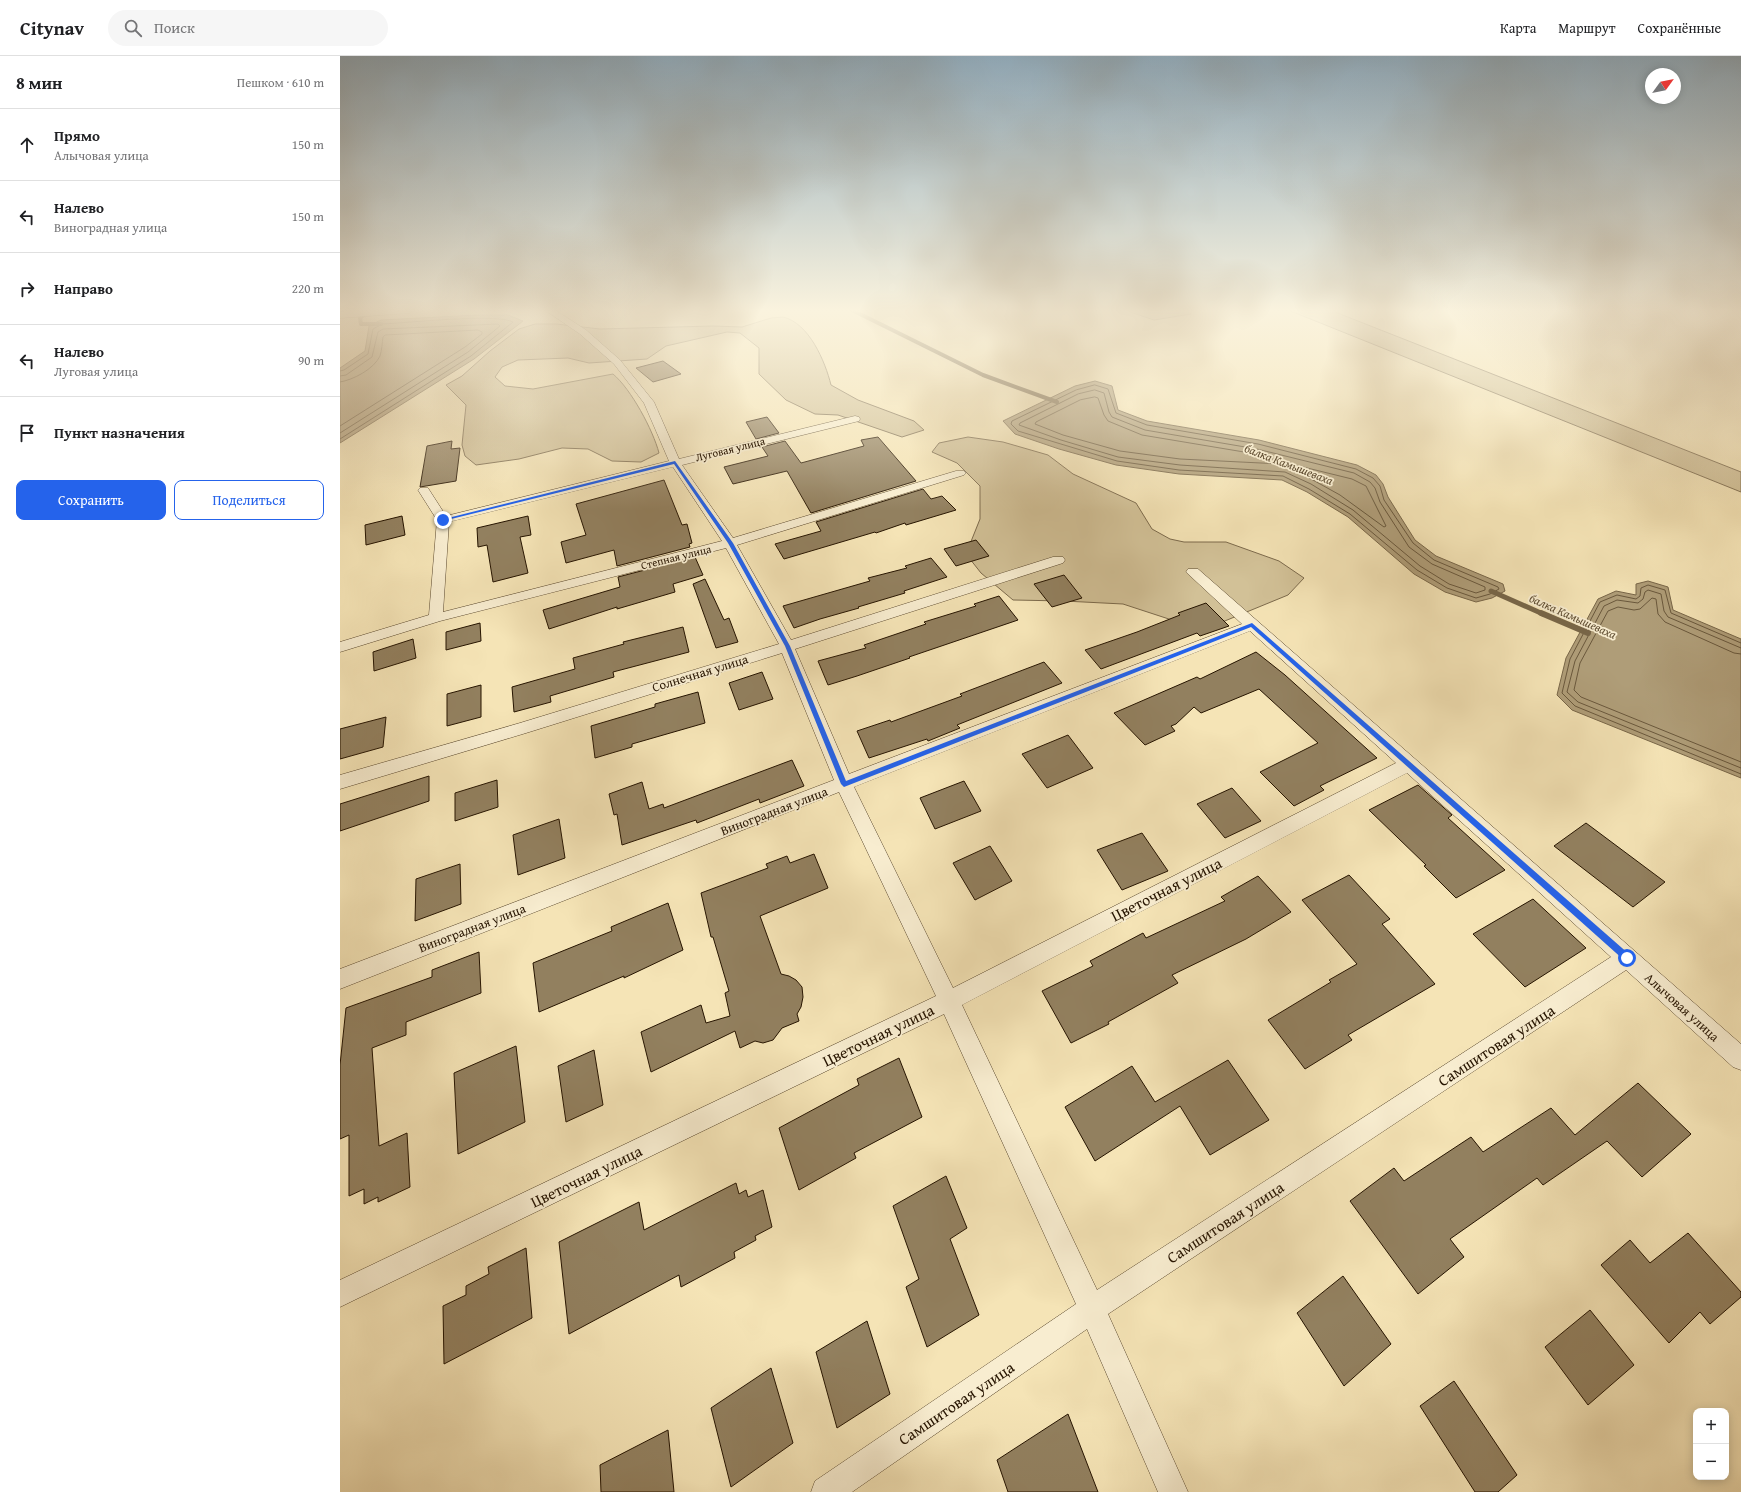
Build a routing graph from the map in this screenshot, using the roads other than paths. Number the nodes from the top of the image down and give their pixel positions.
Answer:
1 (629, 377) edge
2 (855, 419) dead end
3 (675, 462) junction
4 (960, 473) dead end
5 (424, 490) dead end
6 (443, 520) junction
7 (730, 543) junction
8 (1058, 560) dead end
9 (1192, 572) dead end
10 (436, 618) junction
11 (1252, 625) junction
12 (787, 646) junction
13 (340, 647) edge
14 (1409, 764) junction
15 (340, 782) edge
16 (844, 784) junction
17 (1627, 958) junction
18 (340, 979) edge
19 (949, 1001) junction
20 (1741, 1059) edge
21 (340, 1294) edge
22 (1092, 1309) junction
23 (826, 1492) edge
24 (1173, 1492) edge

1 - 3 street
2 - 3 street, Луговая улица
3 - 6 street, Луговая улица
3 - 7 street
4 - 7 street, Степная улица
5 - 6 street
6 - 10 street
7 - 10 street, Степная улица
7 - 12 street
8 - 12 street, Солнечная улица
9 - 11 street, Алычовая улица
10 - 13 street, Степная улица
11 - 14 street, Алычовая улица
11 - 16 street, Виноградная улица
12 - 15 street, Солнечная улица
12 - 16 street
14 - 17 street, Алычовая улица
14 - 19 street, Цветочная улица
16 - 18 street, Виноградная улица
16 - 19 street
17 - 20 street, Алычовая улица
17 - 22 street, Самшитовая улица
19 - 21 street, Цветочная улица
19 - 22 street
22 - 23 street, Самшитовая улица
22 - 24 street

